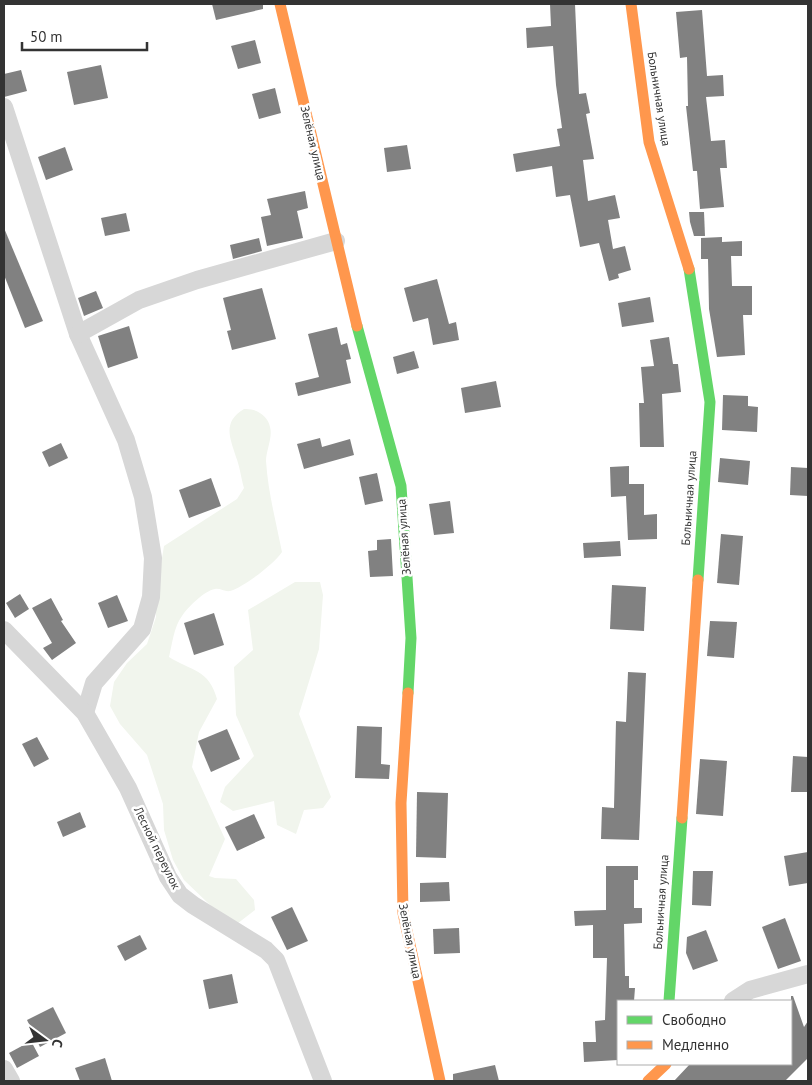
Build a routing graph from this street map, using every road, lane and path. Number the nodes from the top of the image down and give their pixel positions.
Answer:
1 (280, 4) edge
2 (631, 4) edge
3 (4, 107) edge
4 (336, 241) junction
5 (78, 334) junction
6 (4, 630) edge
7 (85, 713) junction
8 (808, 974) edge
9 (669, 1000) edge
10 (734, 1000) edge
11 (665, 1065) edge
12 (4, 1069) edge
13 (11, 1081) edge
14 (323, 1081) edge
15 (440, 1081) edge
16 (648, 1081) edge

1 - 4 street, Зелёная улица
2 - 9 street, Больничная улица
3 - 5 street
4 - 5 street
4 - 15 street, Зелёная улица
5 - 7 street
6 - 7 street, Лесной переулок
7 - 14 street, Лесной переулок
8 - 10 street
11 - 16 street
12 - 13 street

